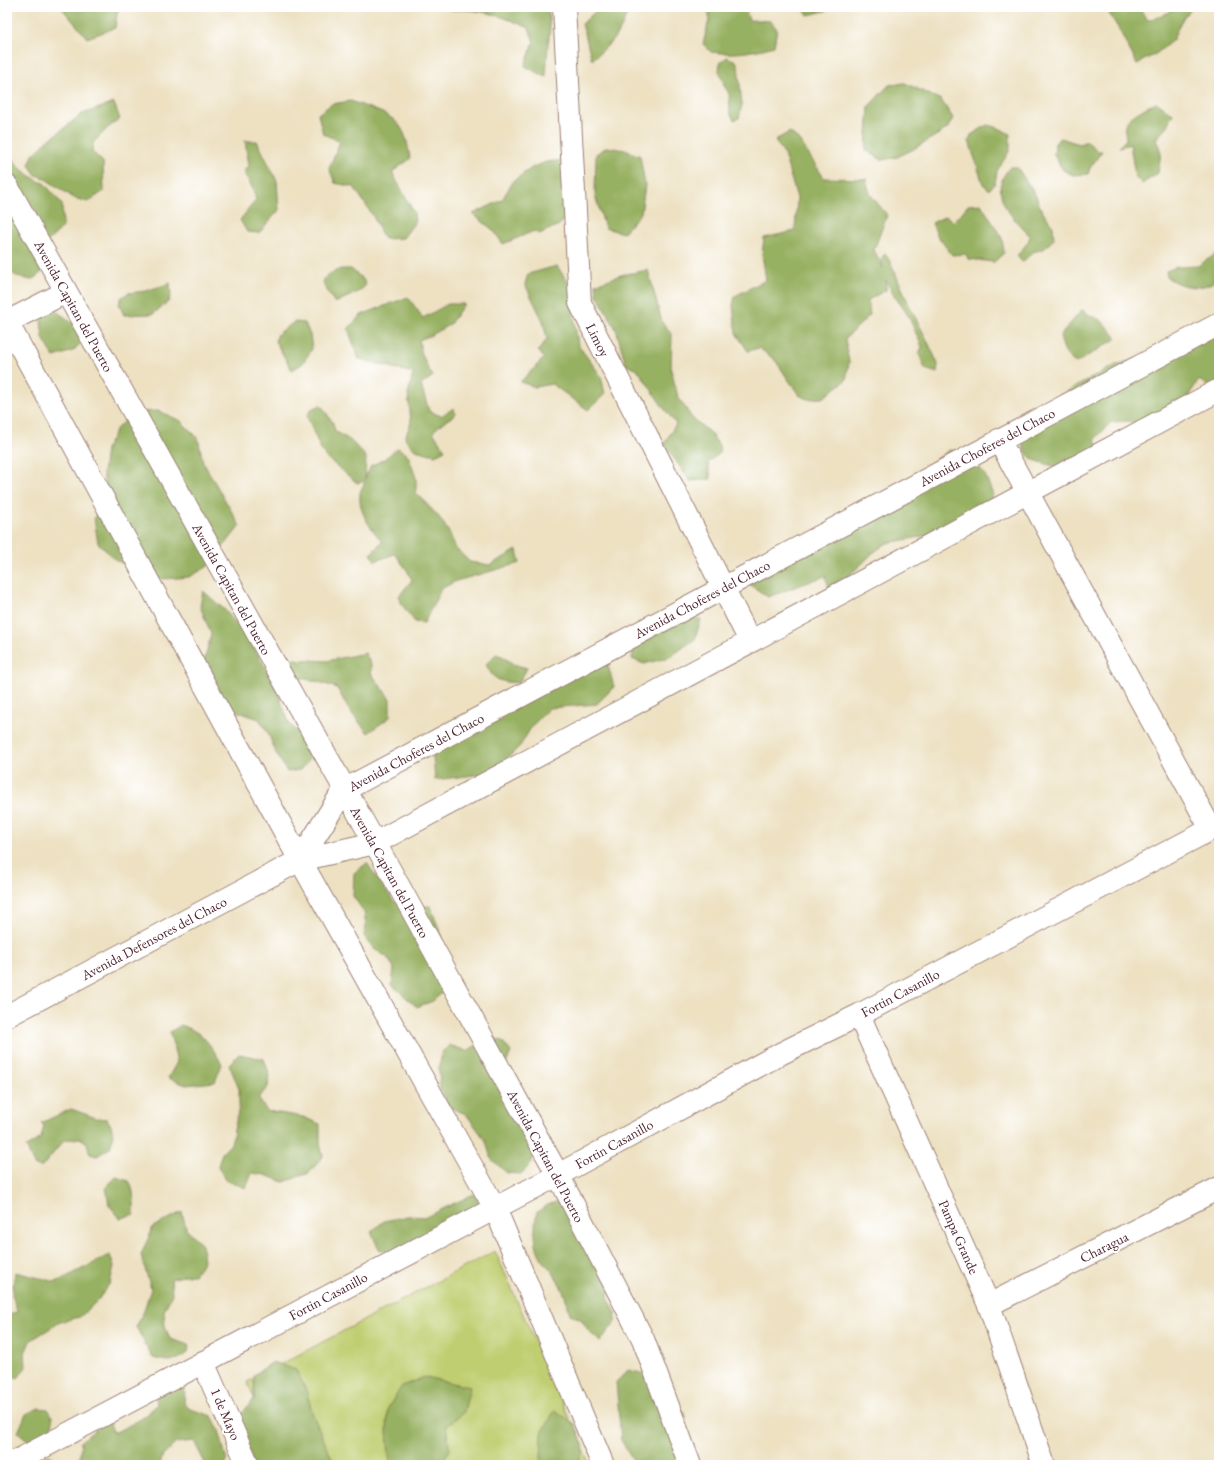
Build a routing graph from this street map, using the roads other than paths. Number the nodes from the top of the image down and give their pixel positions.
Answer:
1 (564, 7) edge
2 (7, 186) edge
3 (66, 292) junction
4 (7, 322) edge
5 (1219, 324) edge
6 (1219, 390) edge
7 (999, 440) junction
8 (1027, 492) junction
9 (722, 589) junction
10 (750, 641) junction
11 (344, 790) junction
12 (1215, 827) edge
13 (375, 844) junction
14 (300, 860) junction
15 (7, 1016) edge
16 (859, 1016) junction
17 (558, 1175) junction
18 (1219, 1188) edge
19 (495, 1208) junction
20 (989, 1305) junction
21 (203, 1362) junction
22 (9, 1465) edge
23 (248, 1465) edge
24 (603, 1465) edge
25 (690, 1465) edge
26 (1044, 1465) edge

1 - 9 street, Limoy
2 - 3 street, Avenida Capitan del Puerto
3 - 4 street
3 - 11 street, Avenida Capitan del Puerto
4 - 14 street
5 - 7 street, Avenida Choferes del Chaco
6 - 8 street
7 - 8 street
7 - 9 street, Avenida Choferes del Chaco
8 - 10 street
8 - 12 street
9 - 10 street, Limoy
9 - 11 street, Avenida Choferes del Chaco
10 - 13 street
11 - 13 street, Avenida Capitan del Puerto
11 - 14 street, Avenida Choferes del Chaco
12 - 16 street, Fortin Casanillo
13 - 14 street
13 - 17 street, Avenida Capitan del Puerto
14 - 15 street, Avenida Defensores del Chaco
14 - 19 street
16 - 17 street, Fortin Casanillo
16 - 20 street, Pampa Grande
17 - 19 street, Fortin Casanillo
17 - 25 street, Avenida Capitan del Puerto
18 - 20 street, Charagua
19 - 21 street, Fortin Casanillo
19 - 24 street
20 - 26 street, Pampa Grande
21 - 22 street, Fortin Casanillo
21 - 23 street, 1 de Mayo

